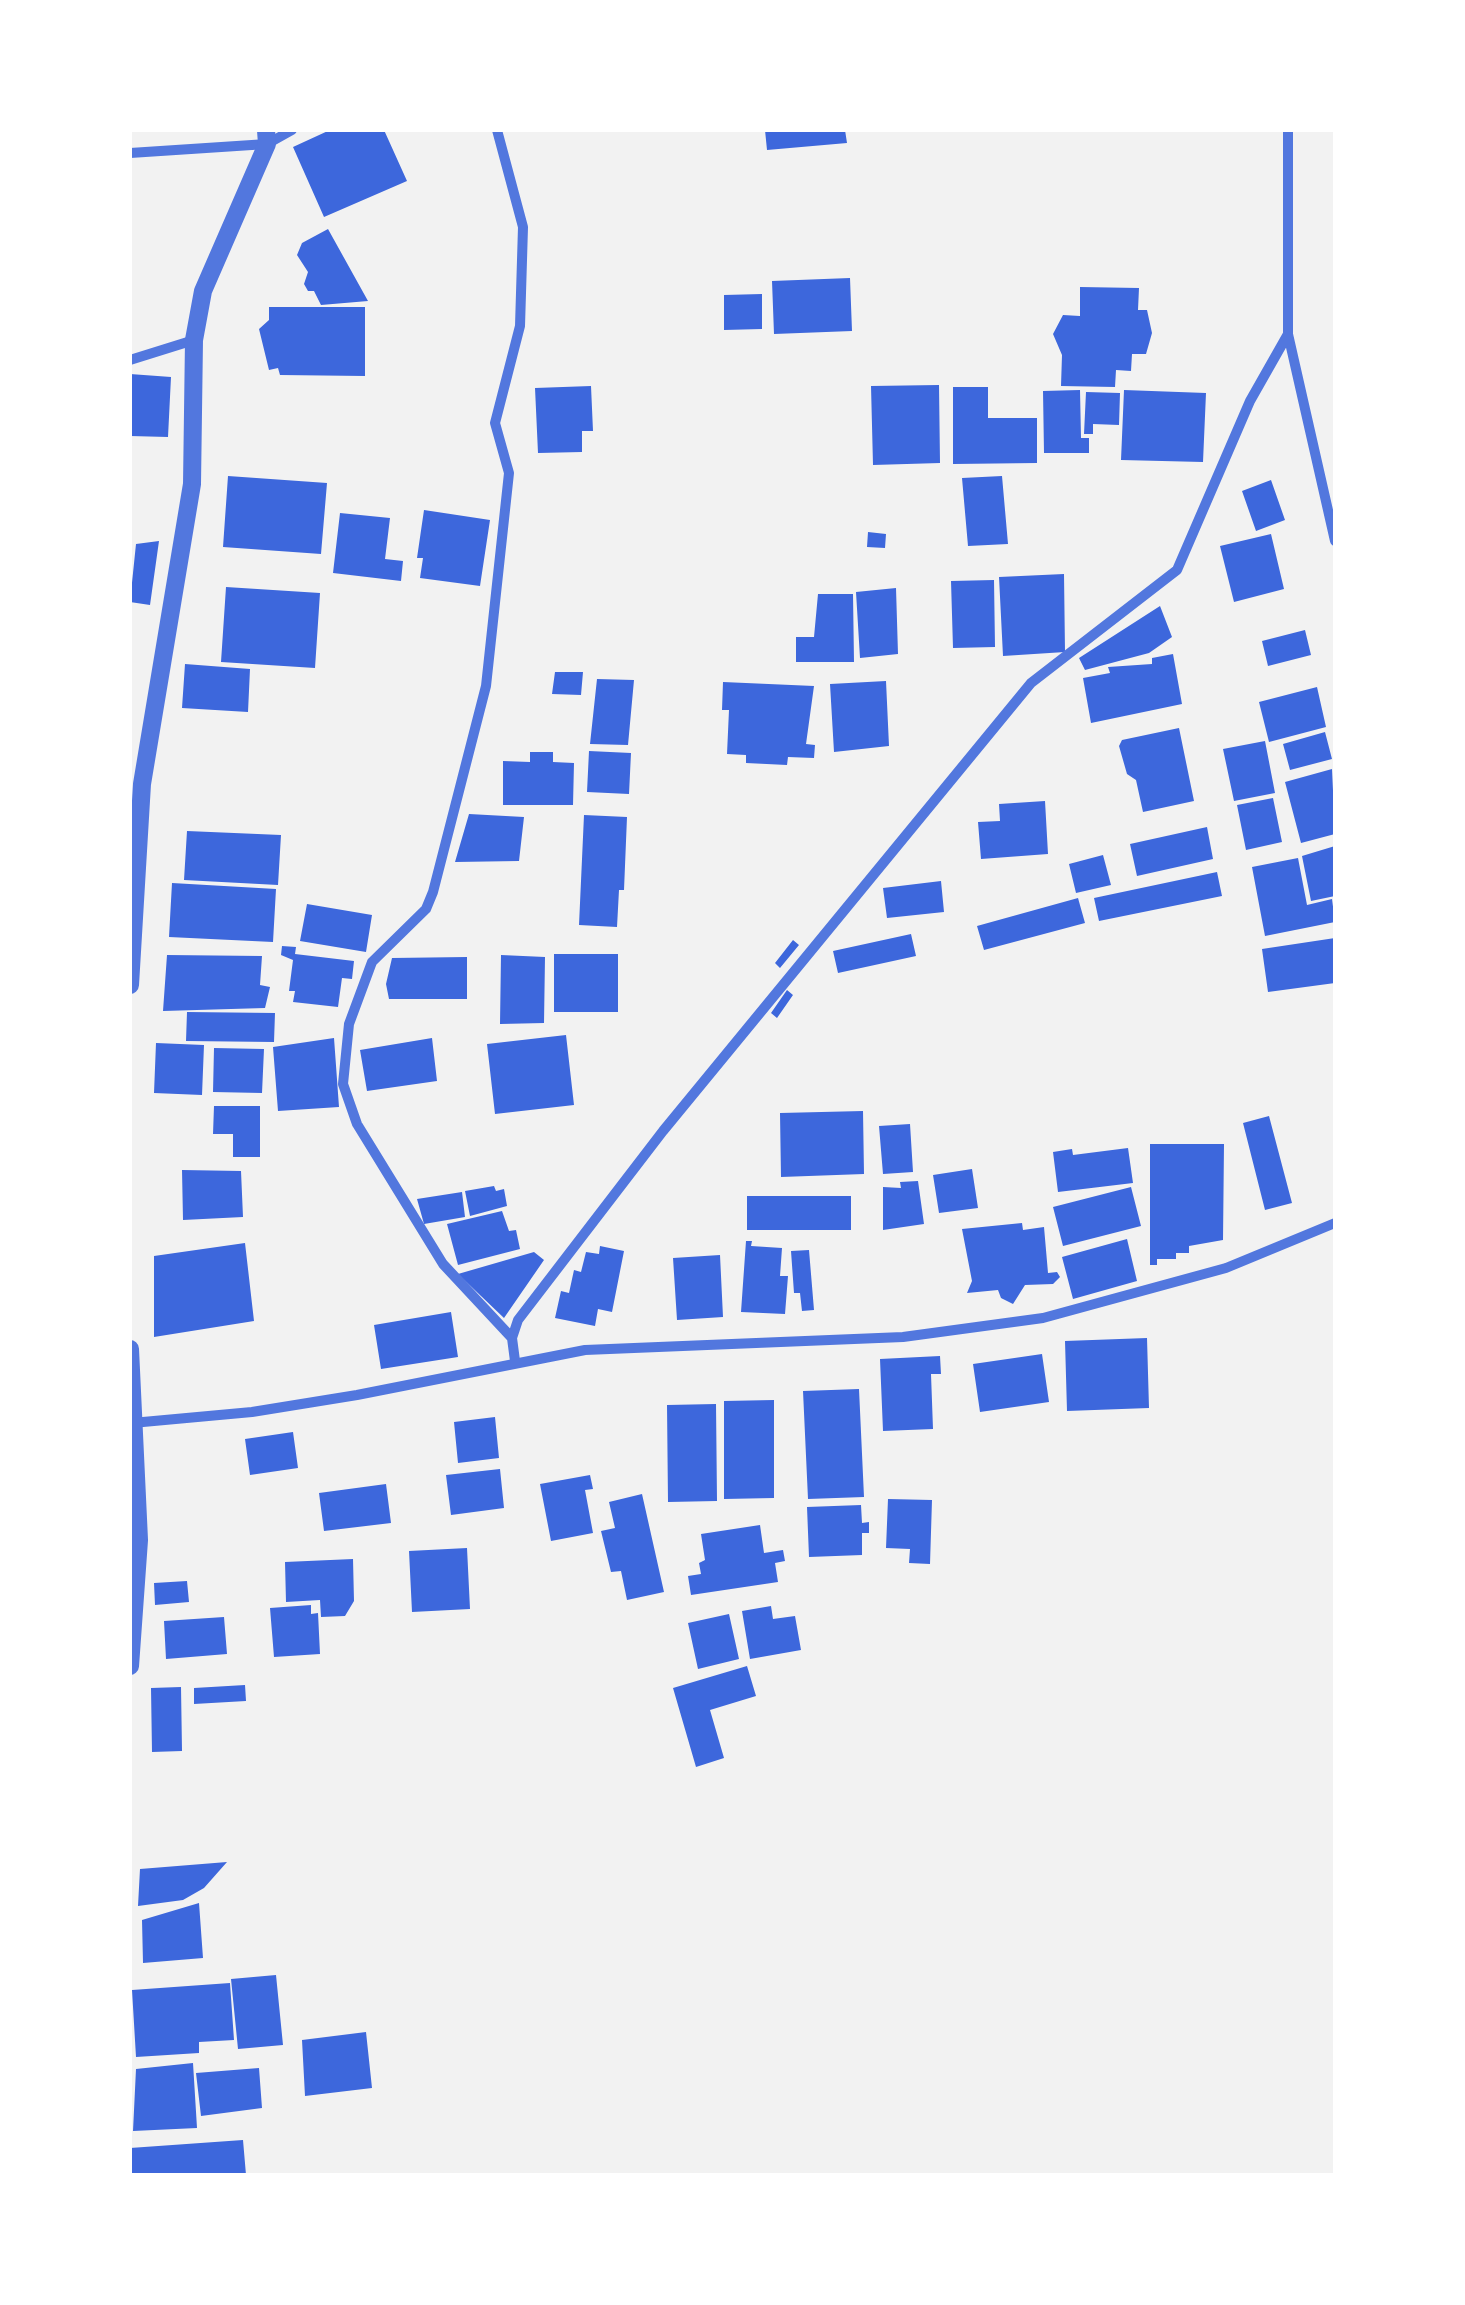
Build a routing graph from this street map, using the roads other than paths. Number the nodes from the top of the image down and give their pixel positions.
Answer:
1 (292, 130) edge
2 (496, 130) edge
3 (1288, 130) edge
4 (266, 137) edge
5 (130, 153) edge
6 (1288, 334) junction
7 (194, 340) junction
8 (130, 360) edge
9 (1335, 541) edge
10 (130, 985) edge
11 (1335, 1223) edge
12 (512, 1338) junction
13 (130, 1350) edge
14 (515, 1361) junction
15 (132, 1423) edge
16 (135, 1542) edge
17 (130, 1666) edge

1 - 4 street
2 - 12 street
3 - 6 street
4 - 5 street
4 - 7 street
6 - 9 street
6 - 12 street
7 - 8 street
7 - 10 street
11 - 14 street
12 - 14 street
13 - 15 street
14 - 15 street
15 - 16 street
16 - 17 street

